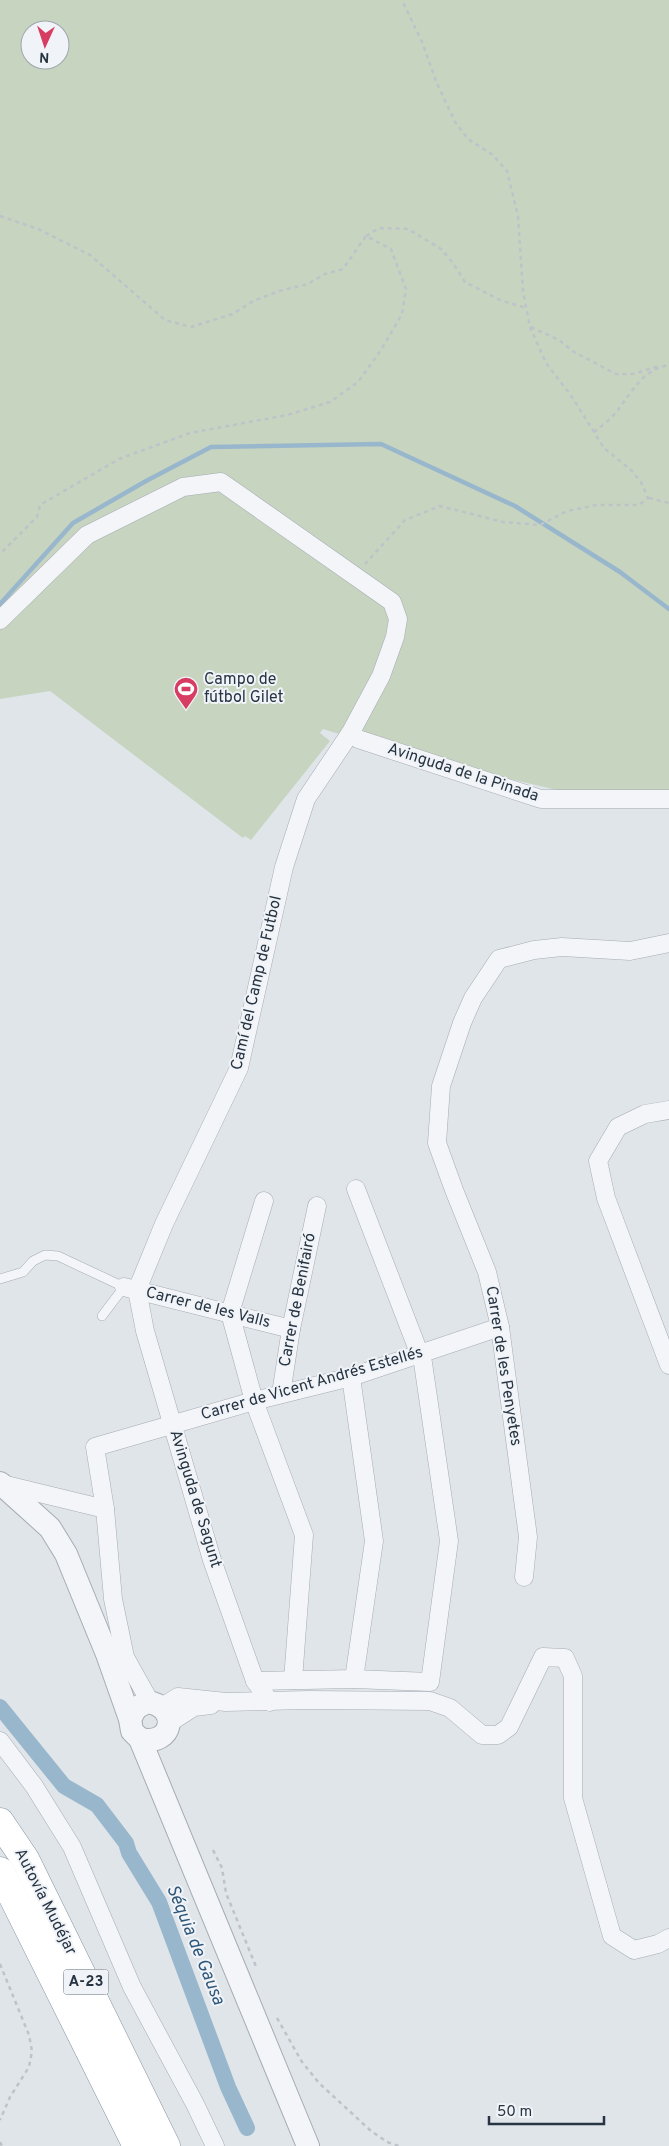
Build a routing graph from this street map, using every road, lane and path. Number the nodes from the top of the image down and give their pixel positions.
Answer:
1 (402, 0) edge
2 (0, 216) edge
3 (366, 236) junction
4 (526, 308) junction
5 (530, 327) junction
6 (669, 364) edge
7 (659, 366) junction
8 (594, 432) junction
9 (648, 498) junction
10 (669, 503) edge
11 (0, 554) edge
12 (356, 574) junction
13 (0, 620) edge
14 (351, 732) junction
15 (669, 799) edge
16 (669, 943) edge
17 (669, 1110) edge
18 (356, 1189) dead end
19 (264, 1201) dead end
20 (317, 1206) dead end
21 (0, 1279) edge
22 (131, 1289) junction
23 (230, 1313) junction
24 (102, 1316) dead end
25 (500, 1328) junction
26 (291, 1329) junction
27 (420, 1354) junction
28 (669, 1365) edge
29 (351, 1377) junction
30 (281, 1394) junction
31 (254, 1400) junction
32 (172, 1424) junction
33 (1, 1484) edge
34 (105, 1509) junction
35 (524, 1577) dead end
36 (107, 1654) junction
37 (354, 1679) junction
38 (293, 1680) junction
39 (255, 1681) junction
40 (270, 1702) junction
41 (155, 1718) junction
42 (0, 1742) edge
43 (0, 1822) edge
44 (213, 1850) dead end
45 (0, 1870) edge
46 (669, 1938) edge
47 (0, 1964) edge
48 (258, 1971) dead end
49 (275, 2015) dead end
50 (0, 2120) edge
51 (0, 2142) edge
52 (2, 2146) edge
53 (137, 2146) edge
54 (166, 2146) edge
55 (215, 2146) edge
56 (308, 2146) edge
57 (399, 2146) edge

1 - 4 path
2 - 3 path
3 - 4 path
3 - 11 path
4 - 5 path
5 - 7 path
5 - 8 path
6 - 7 path
7 - 8 path
8 - 9 path
9 - 10 path
9 - 12 path
12 - 13 street, Camí del Camp de Futbol
12 - 14 street, Camí del Camp de Futbol
14 - 15 street, Avinguda de la Pinada
14 - 22 street, Camí del Camp de Futbol
16 - 25 street, Carrer de les Penyetes
17 - 28 street
18 - 27 street
19 - 23 street
20 - 26 street, Carrer de Benifairó
21 - 22 lane
22 - 23 street, Carrer de les Valls
22 - 24 lane
22 - 32 street, Avinguda de Sagunt
23 - 26 street, Carrer de les Valls
23 - 31 street
25 - 27 street, Carrer de Vicent Andrés Estellés
25 - 35 street, Carrer de les Penyetes
26 - 30 street, Carrer de Benifairó
27 - 29 street, Carrer de Vicent Andrés Estellés
27 - 37 street
29 - 30 street, Carrer de Vicent Andrés Estellés
29 - 37 street
30 - 31 street, Carrer de Vicent Andrés Estellés
31 - 32 street, Carrer de Vicent Andrés Estellés
31 - 38 street
32 - 34 street, Carrer de Vicent Andrés Estellés
32 - 39 street, Avinguda de Sagunt
33 - 34 street
33 - 36 street
34 - 41 street
36 - 41 street
36 - 41 street
37 - 38 street
38 - 39 street
39 - 40 street, Avinguda de Sagunt
40 - 41 street
40 - 46 street
41 - 56 street
42 - 55 street
43 - 54 highway, Autovía Mudéjar / A-23
44 - 48 path
45 - 53 highway, Autovía Mudéjar / A-23
47 - 50 path
49 - 57 path
51 - 52 path

